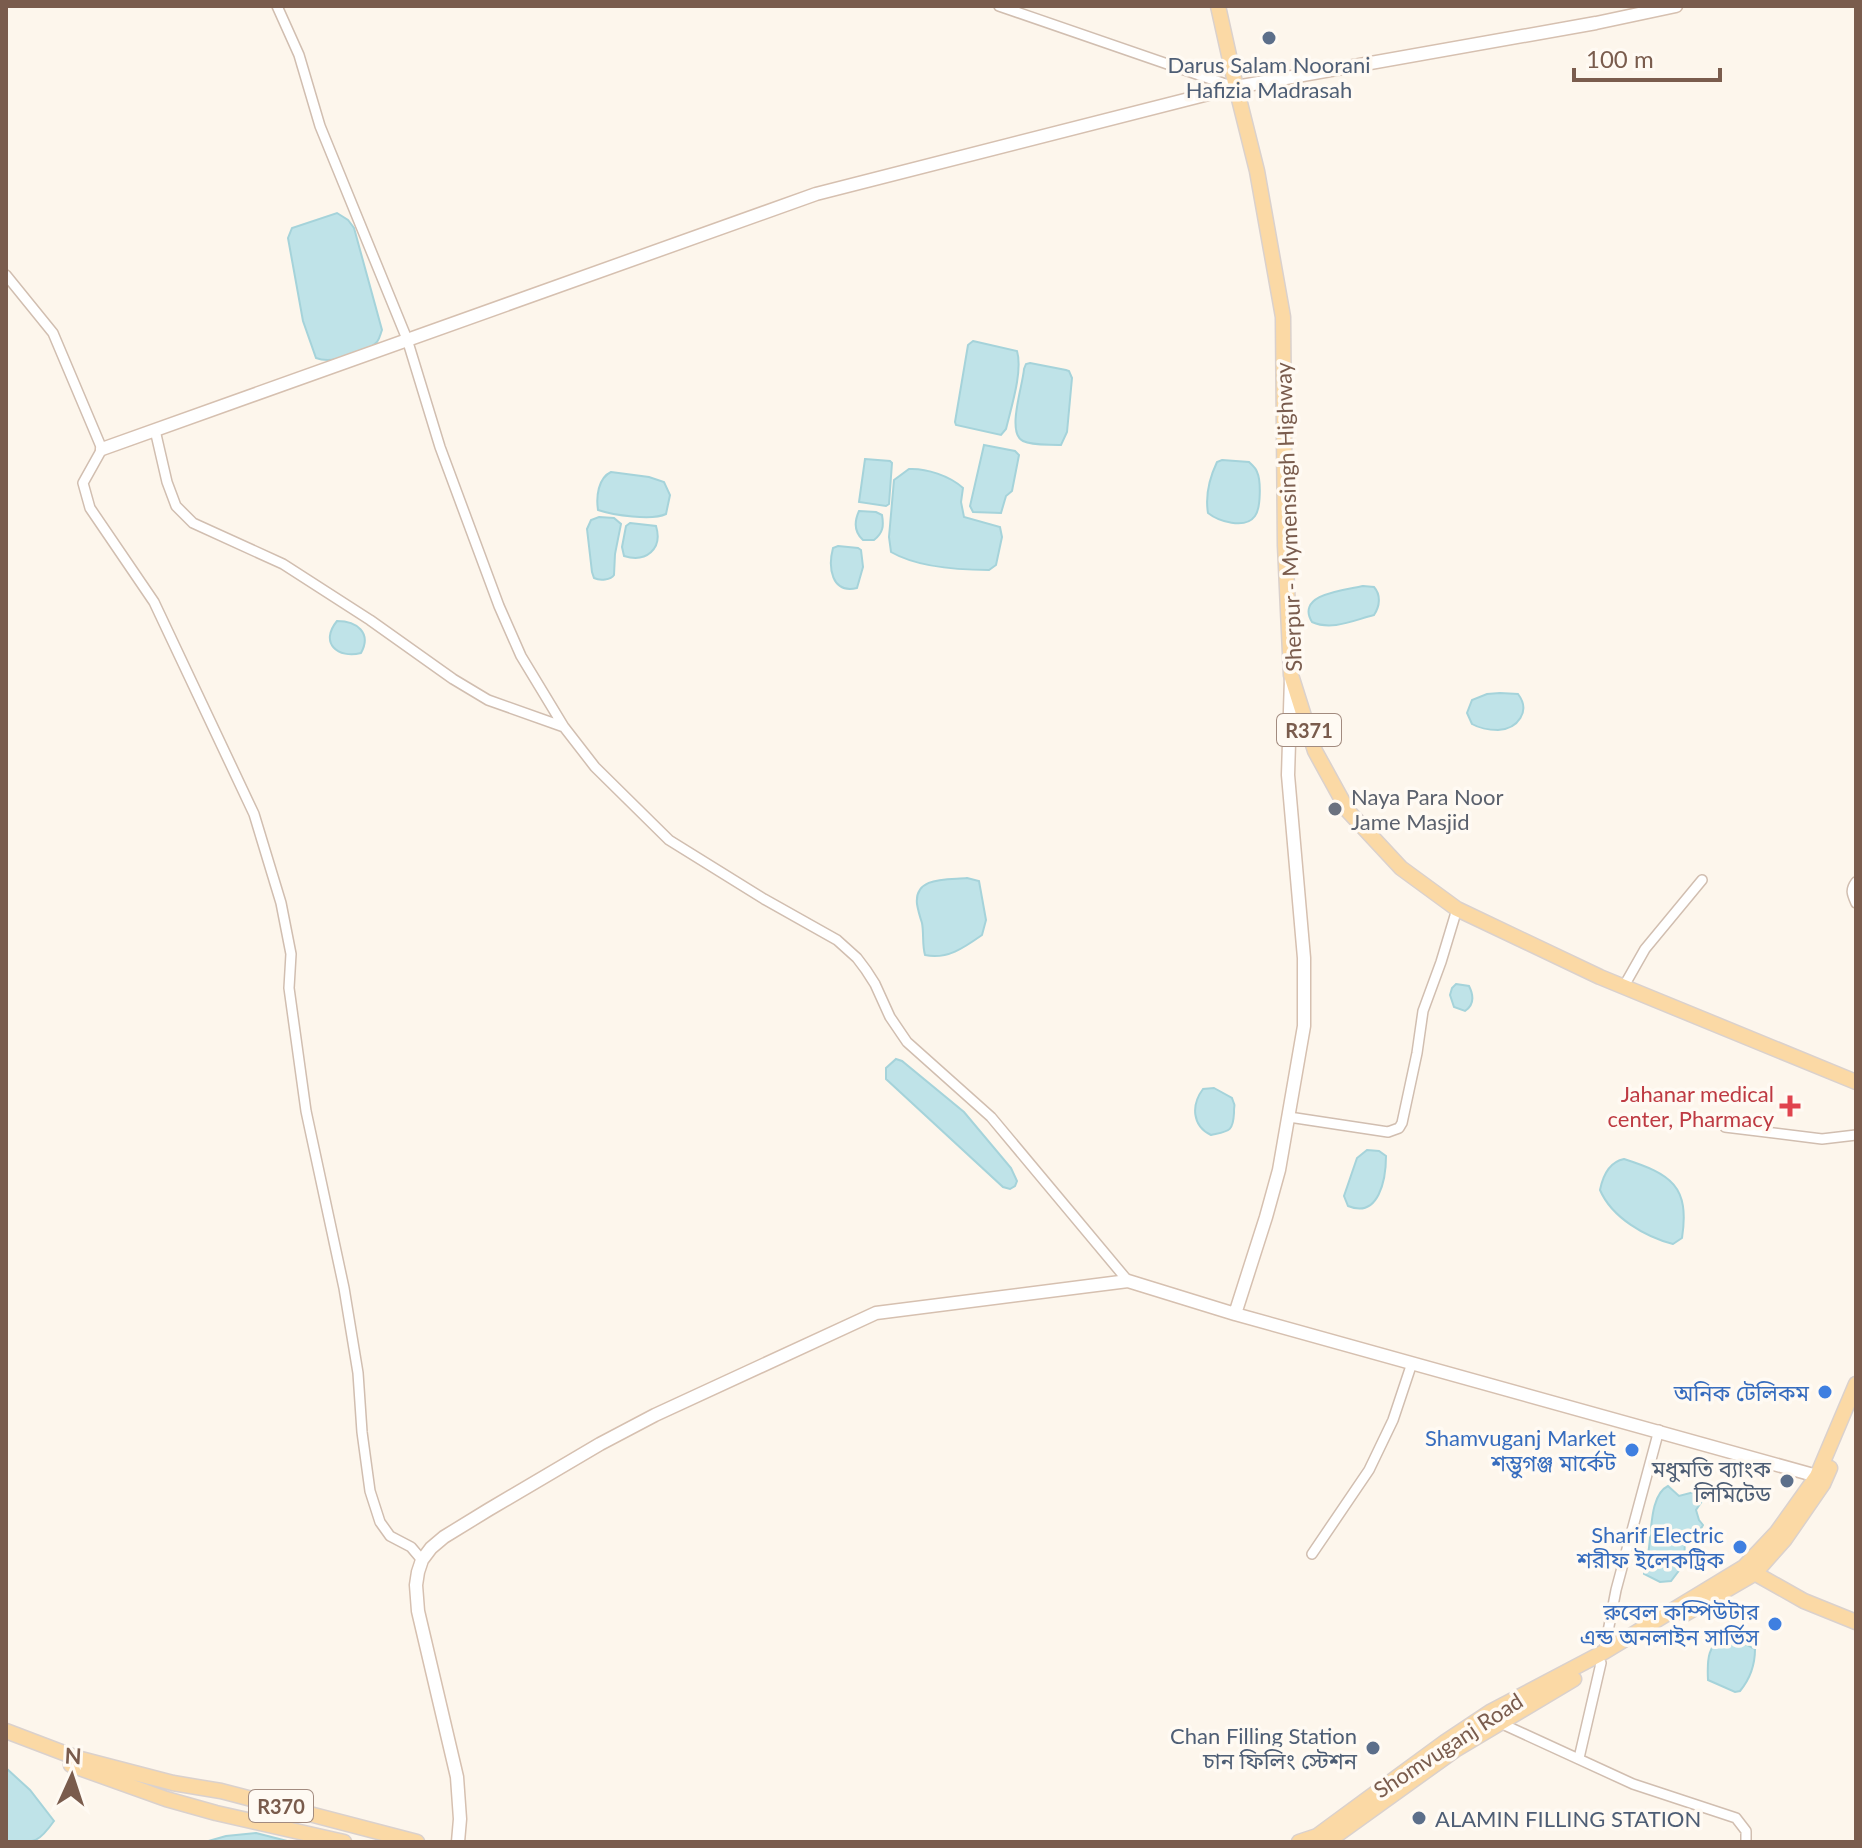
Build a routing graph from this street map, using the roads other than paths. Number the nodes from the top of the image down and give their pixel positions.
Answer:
1 (277, 6) edge
2 (999, 6) edge
3 (1218, 6) edge
4 (1676, 6) edge
5 (1236, 87) junction
6 (6, 275) edge
7 (407, 339) junction
8 (155, 430) junction
9 (102, 449) junction
10 (1291, 675) junction
11 (564, 727) junction
12 (1702, 880) dead end
13 (1856, 882) edge
14 (1856, 903) edge
15 (1457, 909) junction
16 (1624, 986) junction
17 (1836, 1073) junction
18 (1856, 1082) edge
19 (1856, 1090) edge
20 (1289, 1117) junction
21 (1725, 1127) dead end
22 (1856, 1135) edge
23 (1128, 1281) junction
24 (1235, 1314) junction
25 (1412, 1363) junction
26 (1856, 1384) edge
27 (1856, 1404) edge
28 (1659, 1430) junction
29 (1817, 1476) junction
30 (1312, 1554) dead end
31 (422, 1560) junction
32 (1749, 1571) junction
33 (1856, 1622) edge
34 (1602, 1657) junction
35 (1498, 1722) junction
36 (6, 1731) edge
37 (6, 1740) edge
38 (1579, 1758) junction
39 (340, 1841) edge
40 (417, 1842) edge
41 (458, 1842) edge
42 (1299, 1842) edge
43 (1327, 1842) edge
44 (1746, 1842) edge

1 - 7 street
2 - 5 street
3 - 5 main road, R371
4 - 5 street
5 - 7 street
5 - 10 main road, Sherpur - Mymensingh Highway / R371
6 - 9 street
7 - 8 street
7 - 11 street
8 - 9 street
8 - 11 street
9 - 31 street
10 - 15 main road, Sherpur - Mymensingh Highway / R371
10 - 20 street
11 - 23 street
12 - 16 street
13 - 14 street
15 - 16 main road, Sherpur - Mymensingh Highway / R371
15 - 20 street
16 - 17 main road, Sherpur - Mymensingh Highway / R371
17 - 18 main road, Sherpur - Mymensingh Highway / R371
17 - 19 main road, Sherpur - Mymensingh Highway / R371
20 - 24 street
21 - 22 street
23 - 24 street
23 - 31 street
24 - 25 street
25 - 28 street
25 - 30 street
26 - 29 main road, Shomvuganj Road
27 - 32 main road, Shomvuganj Road
28 - 29 street
28 - 34 street
29 - 32 main road, Shomvuganj Road
31 - 41 street
32 - 33 main road
32 - 34 main road, Shomvuganj Road
34 - 35 main road, Shomvuganj Road
34 - 38 street
34 - 42 main road, Shomvuganj Road
35 - 38 street
35 - 43 main road, Shomvuganj Road
36 - 40 main road, R370
37 - 39 main road, R370
38 - 44 street

